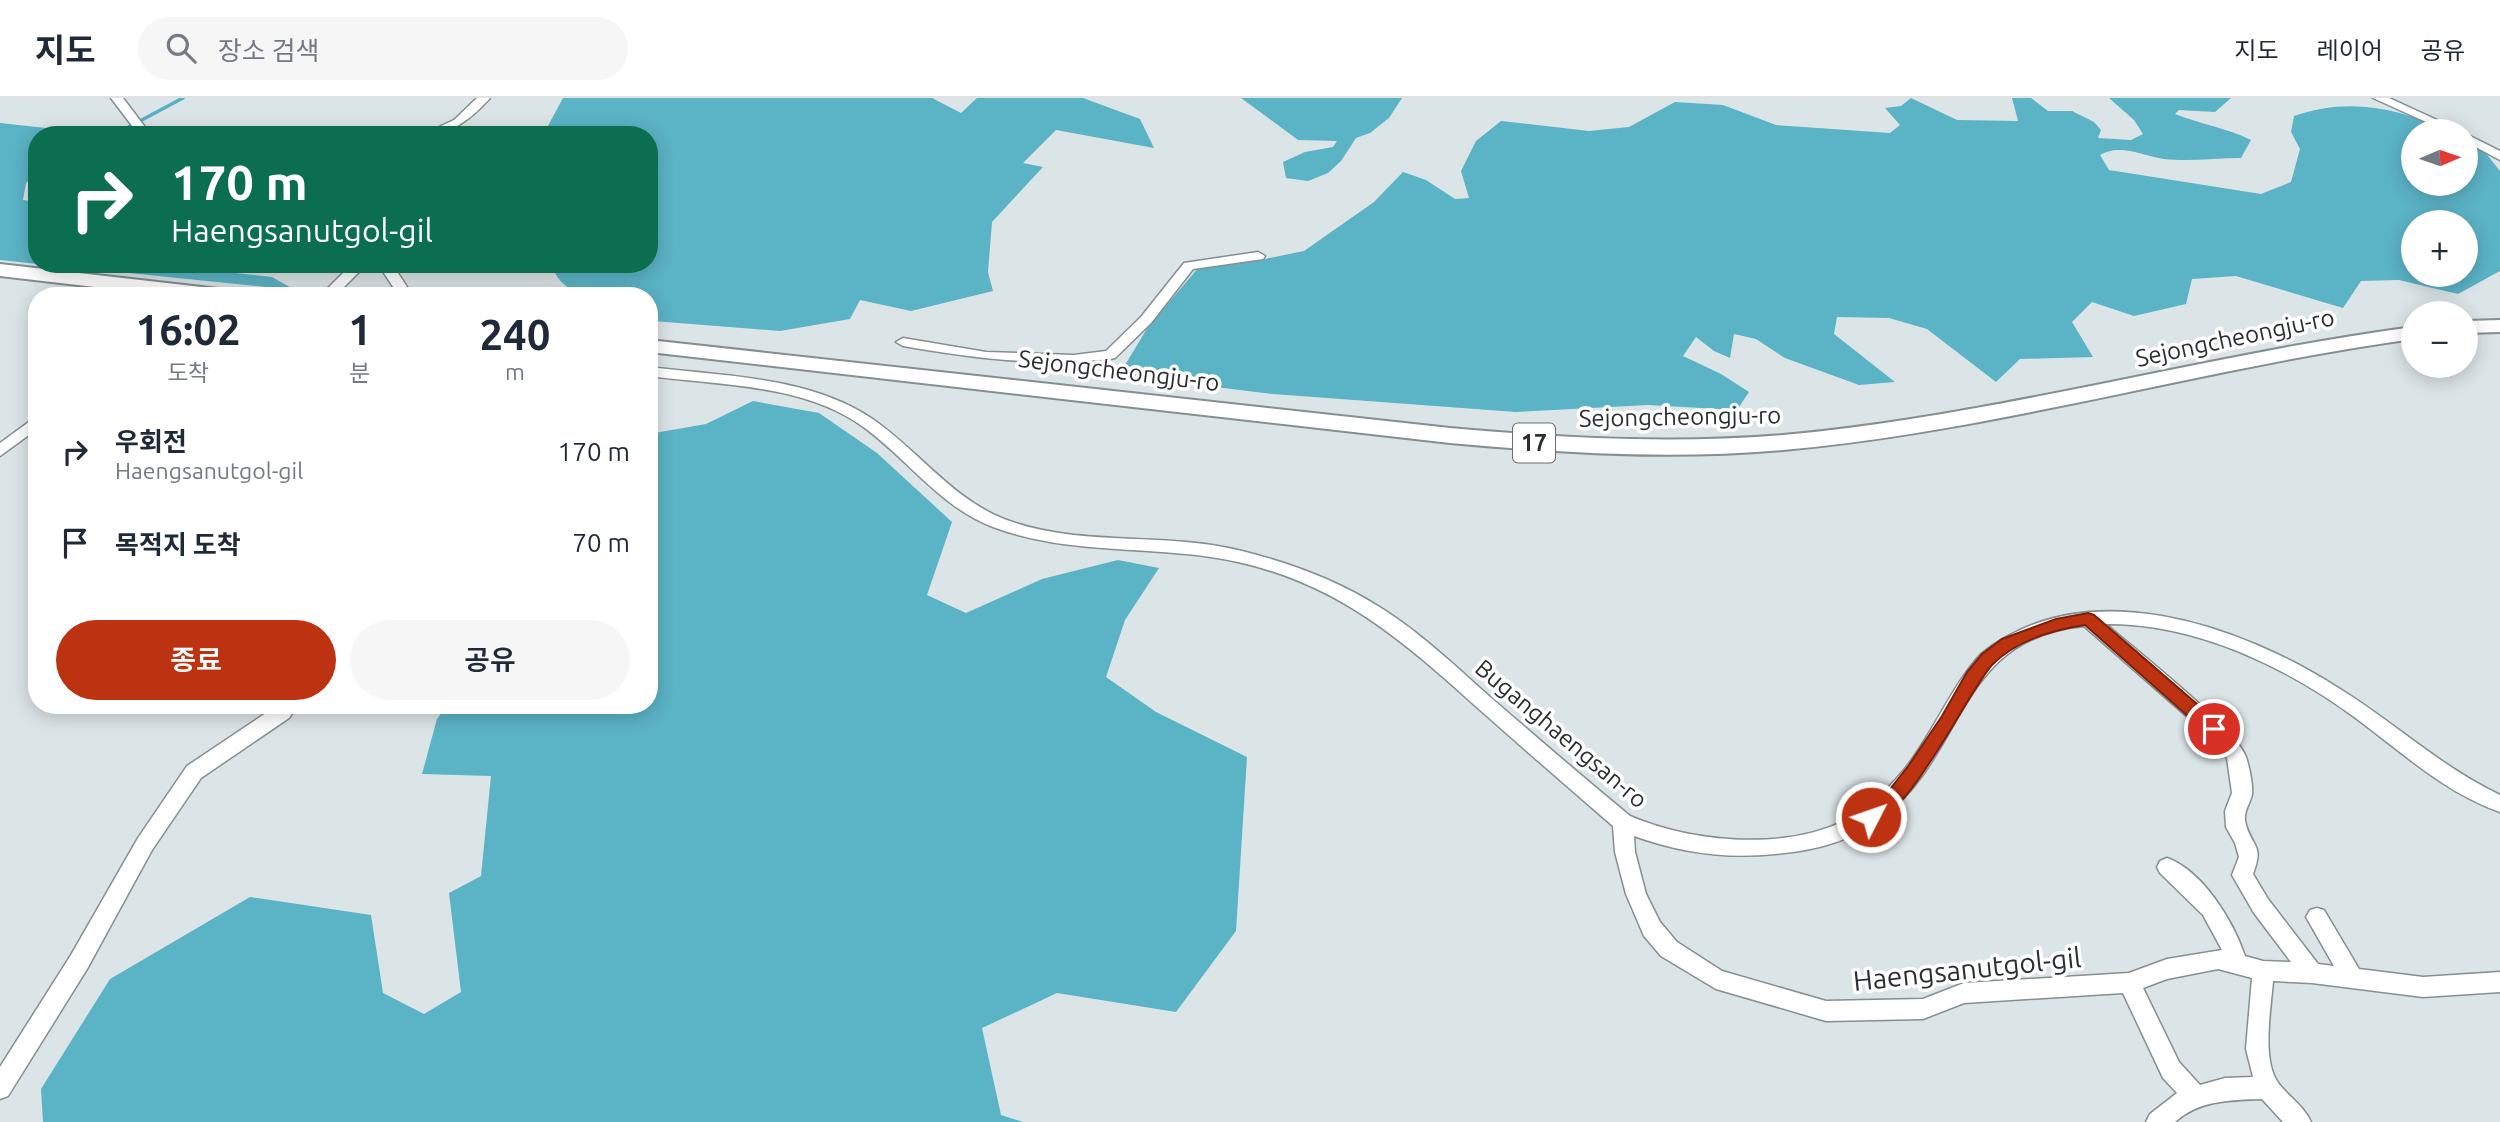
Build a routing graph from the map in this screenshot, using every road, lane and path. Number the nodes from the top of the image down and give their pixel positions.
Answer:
1 (117, 98) edge
2 (484, 98) edge
3 (2379, 98) edge
4 (2427, 119) edge
5 (138, 126) edge
6 (449, 126) edge
7 (2478, 144) edge
8 (2500, 156) edge
9 (1258, 256) dead end
10 (0, 270) edge
11 (351, 273) edge
12 (0, 280) edge
13 (55, 287) edge
14 (149, 287) edge
15 (336, 287) edge
16 (2500, 318) edge
17 (2478, 319) edge
18 (2401, 325) edge
19 (2500, 326) edge
20 (2478, 327) edge
21 (2401, 334) edge
22 (658, 338) edge
23 (903, 342) dead end
24 (658, 347) edge
25 (658, 372) edge
26 (28, 428) edge
27 (0, 451) edge
28 (2088, 619) junction
29 (281, 714) edge
30 (2500, 804) edge
31 (1623, 822) junction
32 (2167, 867) dead end
33 (2317, 917) dead end
34 (2237, 963) junction
35 (2263, 971) junction
36 (2312, 973) junction
37 (2354, 980) junction
38 (2500, 982) edge
39 (2129, 984) junction
40 (0, 1088) edge
41 (2267, 1088) junction
42 (2196, 1097) junction
43 (2158, 1122) edge
44 (2299, 1122) edge

1 - 5 street
2 - 6 street
3 - 4 street
7 - 8 street
9 - 23 street
10 - 14 highway
11 - 15 street
12 - 13 highway
16 - 17 highway
18 - 22 highway, Sejongcheongju-ro / 17
19 - 20 highway
21 - 24 highway, Sejongcheongju-ro / 17
25 - 31 street, Buganghaengsan-ro
26 - 27 street
28 - 30 street, Buganghaengsan-ro
28 - 31 street, Buganghaengsan-ro
28 - 36 street
29 - 40 street
31 - 39 street, Haengsanutgol-gil
32 - 34 street
33 - 37 street
34 - 35 street, Haengsanutgol-gil
34 - 39 street, Haengsanutgol-gil
35 - 36 street, Haengsanutgol-gil
35 - 41 street
36 - 37 street, Haengsanutgol-gil
37 - 38 street, Haengsanutgol-gil
39 - 42 street
41 - 42 street
41 - 44 street
42 - 43 street

